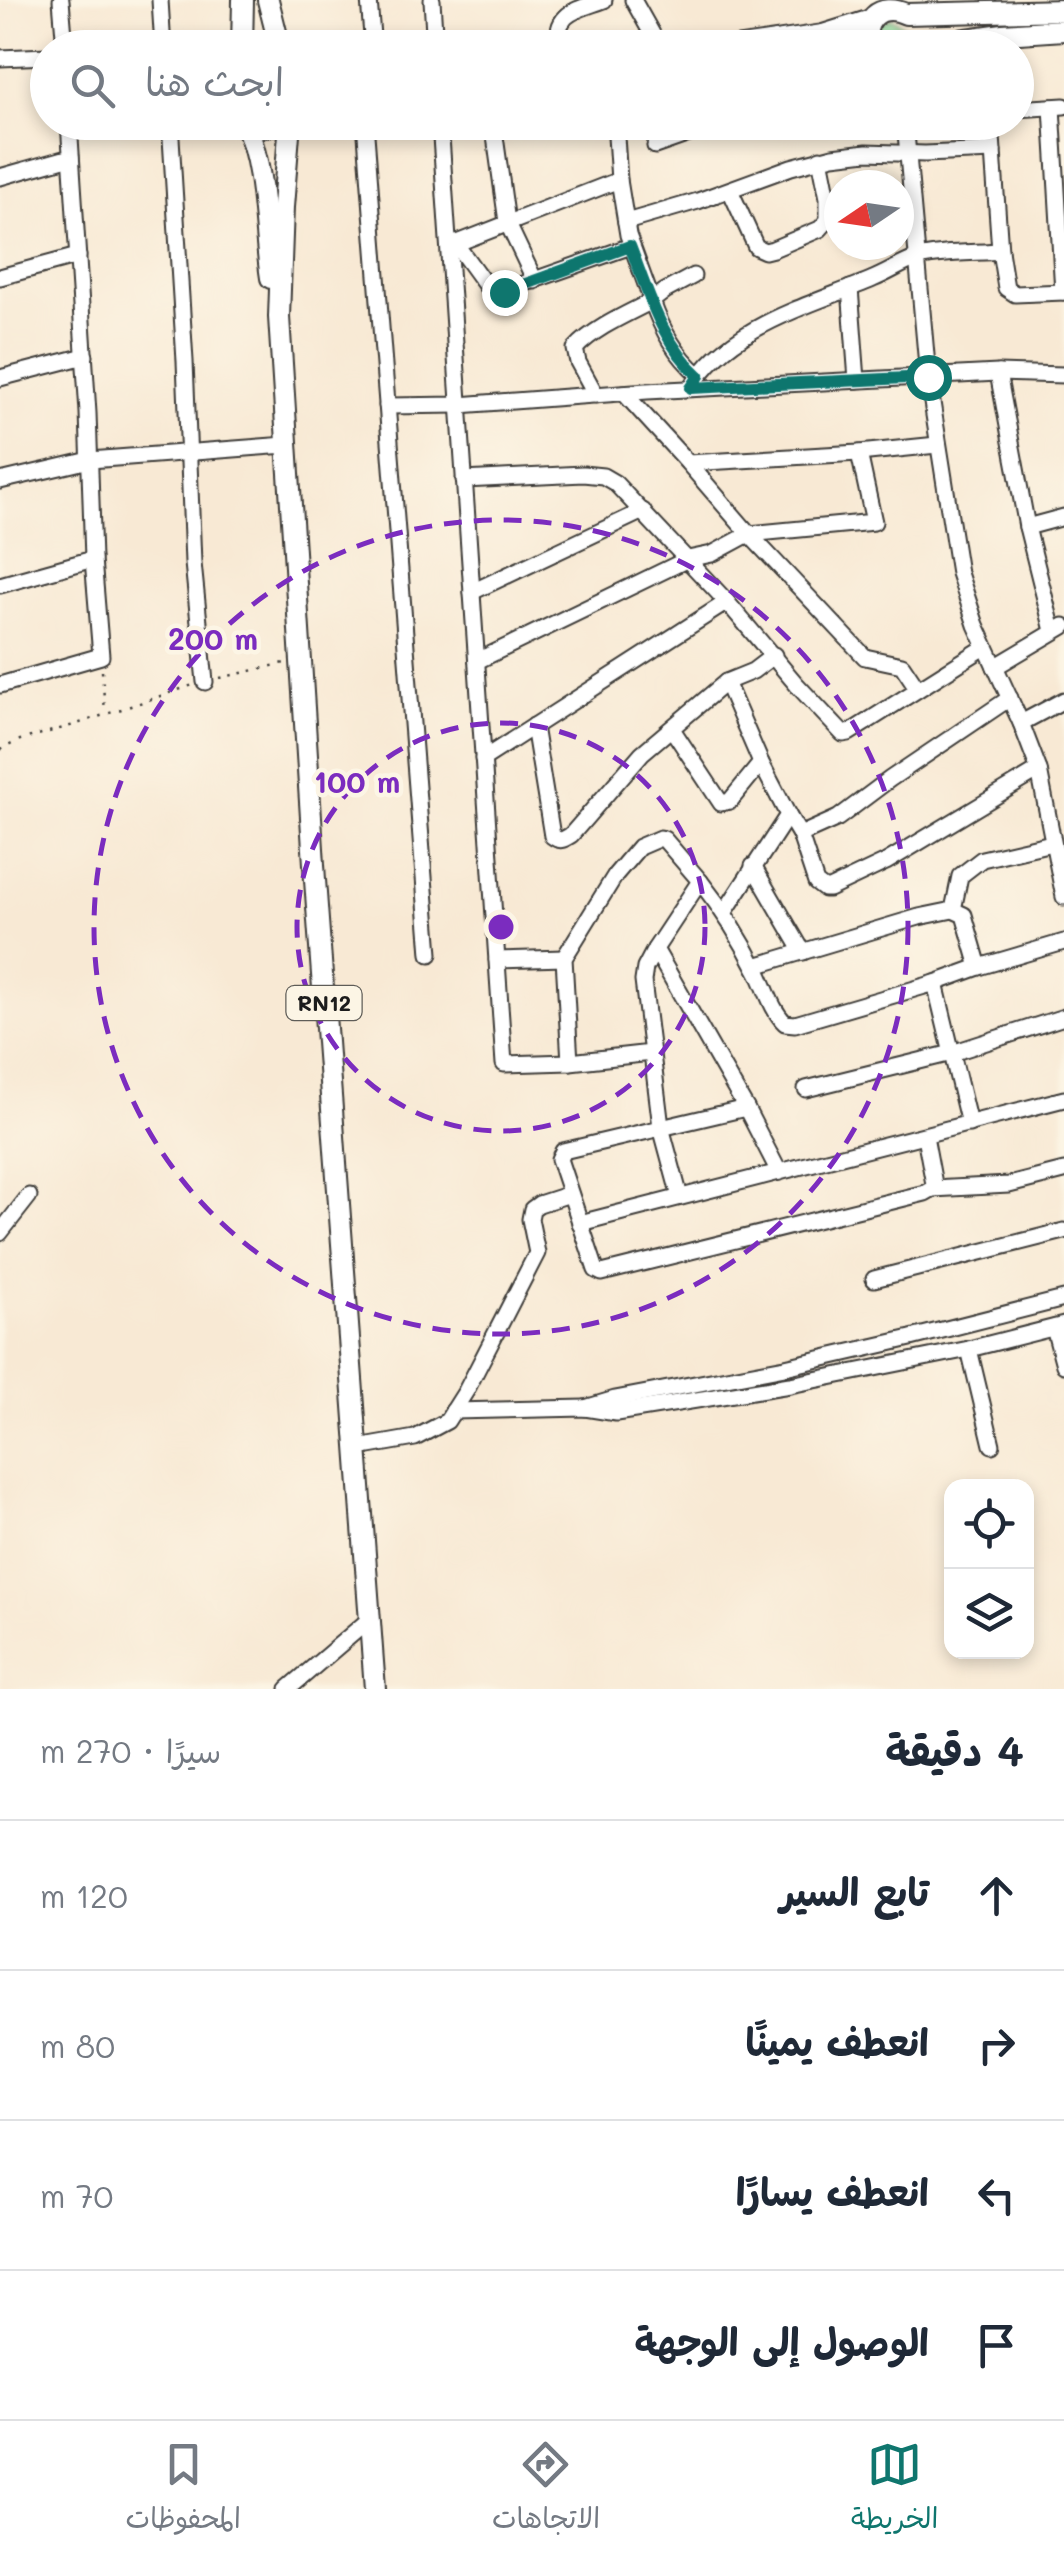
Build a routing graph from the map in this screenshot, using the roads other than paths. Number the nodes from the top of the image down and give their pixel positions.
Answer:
1 (61, 0) edge
2 (160, 0) edge
3 (243, 0) edge
4 (268, 0) edge
5 (369, 0) edge
6 (432, 0) edge
7 (604, 0) edge
8 (634, 0) edge
9 (898, 8) edge
10 (1064, 10) edge
11 (871, 20) junction
12 (63, 30) edge
13 (162, 30) edge
14 (242, 30) edge
15 (276, 30) edge
16 (372, 30) edge
17 (434, 30) edge
18 (558, 30) edge
19 (650, 30) edge
20 (842, 30) edge
21 (868, 30) edge
22 (917, 30) edge
23 (1064, 30) edge
24 (1034, 32) edge
25 (30, 57) edge
26 (0, 58) edge
27 (30, 59) edge
28 (0, 69) edge
29 (1058, 106) edge
30 (70, 140) edge
31 (171, 140) edge
32 (252, 140) edge
33 (285, 140) edge
34 (366, 140) edge
35 (442, 140) edge
36 (496, 140) edge
37 (616, 140) edge
38 (672, 140) edge
39 (907, 140) edge
40 (993, 140) edge
41 (655, 146) dead end
42 (993, 151) junction
43 (908, 153) junction
44 (71, 158) junction
45 (820, 158) junction
46 (0, 177) edge
47 (618, 180) junction
48 (730, 190) junction
49 (507, 222) junction
50 (626, 222) junction
51 (452, 245) junction
52 (630, 246) junction
53 (1000, 251) junction
54 (78, 256) junction
55 (918, 258) junction
56 (692, 276) dead end
57 (0, 277) edge
58 (534, 281) junction
59 (850, 288) junction
60 (1063, 292) edge
61 (652, 301) junction
62 (278, 316) junction
63 (84, 356) junction
64 (998, 373) junction
65 (1064, 375) edge
66 (928, 377) junction
67 (0, 378) edge
68 (858, 380) junction
69 (695, 382) junction
70 (624, 392) junction
71 (596, 395) junction
72 (387, 406) junction
73 (459, 406) junction
74 (286, 444) junction
75 (938, 445) junction
76 (188, 452) junction
77 (859, 453) junction
78 (90, 460) junction
79 (688, 463) junction
80 (464, 480) junction
81 (0, 481) edge
82 (643, 511) junction
83 (1064, 516) edge
84 (1028, 528) junction
85 (748, 534) junction
86 (93, 559) junction
87 (688, 560) junction
88 (0, 585) edge
89 (472, 592) junction
90 (728, 602) junction
91 (1058, 628) edge
92 (985, 647) junction
93 (774, 655) junction
94 (477, 661) junction
95 (996, 667) junction
96 (205, 682) road end
97 (726, 682) junction
98 (0, 685) edge
99 (918, 690) junction
100 (1010, 698) junction
101 (1064, 700) edge
102 (1021, 723) junction
103 (534, 726) junction
104 (672, 729) junction
105 (484, 759) junction
106 (761, 763) junction
107 (1039, 770) junction
108 (788, 815) junction
109 (800, 835) junction
110 (1052, 843) junction
111 (753, 866) junction
112 (700, 882) junction
113 (1064, 897) edge
114 (953, 910) junction
115 (724, 913) junction
116 (1064, 942) edge
117 (654, 949) junction
118 (803, 952) junction
119 (430, 954) dead end
120 (564, 958) junction
121 (497, 960) junction
122 (754, 966) junction
123 (978, 967) junction
124 (935, 984) junction
125 (1064, 1017) edge
126 (952, 1052) junction
127 (651, 1054) junction
128 (570, 1062) junction
129 (806, 1089) dead end
130 (1064, 1099) edge
131 (746, 1108) junction
132 (969, 1124) junction
133 (661, 1127) junction
134 (926, 1136) junction
135 (1064, 1171) edge
136 (779, 1172) junction
137 (932, 1189) junction
138 (570, 1194) junction
139 (28, 1196) dead end
140 (680, 1197) junction
141 (580, 1223) junction
142 (1064, 1230) edge
143 (0, 1233) edge
144 (874, 1279) dead end
145 (1064, 1298) edge
146 (1059, 1326) edge
147 (969, 1348) junction
148 (1064, 1366) edge
149 (585, 1408) junction
150 (453, 1412) junction
151 (992, 1445) dead end
152 (358, 1448) junction
153 (370, 1618) junction
154 (288, 1689) edge
155 (375, 1689) edge

1 - 12 street
2 - 13 street
3 - 14 main road
4 - 15 main road
5 - 16 street
6 - 17 street
7 - 18 street
8 - 19 street
9 - 10 main road
9 - 11 main road
9 - 22 main road
11 - 20 main road
11 - 21 main road
23 - 24 main road
25 - 26 street
27 - 28 street
29 - 60 street
30 - 44 street
31 - 76 street
32 - 62 main road, RN12
33 - 62 main road, RN12
34 - 72 street
35 - 51 street
36 - 49 street
37 - 47 street
38 - 41 street
39 - 43 street
40 - 42 street
42 - 43 street
42 - 53 street
43 - 45 street
43 - 55 street
44 - 46 street
44 - 54 street
45 - 48 street
45 - 48 street
47 - 49 street
47 - 50 street
48 - 50 street
49 - 51 street
49 - 58 street
50 - 52 street
51 - 58 street
51 - 73 street
52 - 58 street
52 - 61 street
53 - 55 street
53 - 60 street
54 - 57 street
54 - 63 street
55 - 59 street
55 - 66 street
56 - 61 street
59 - 68 street
59 - 69 street
61 - 69 street
61 - 71 street
62 - 74 main road, RN12
63 - 67 street
63 - 78 street
64 - 65 street
64 - 66 street
64 - 84 street
66 - 68 street
66 - 75 street
68 - 69 street
69 - 70 street
70 - 71 street
70 - 79 street
71 - 73 street
72 - 73 street
72 - 119 street
73 - 80 street
74 - 76 street
74 - 152 main road, RN12
75 - 77 street
75 - 92 street
76 - 78 street
76 - 96 street
77 - 79 street
77 - 85 street
78 - 81 street
78 - 86 street
79 - 85 street
80 - 82 street
80 - 89 street
82 - 87 street
82 - 89 street
83 - 84 street
84 - 91 street
85 - 87 street
85 - 99 street
86 - 88 street
86 - 98 street
87 - 90 street
87 - 94 street
89 - 94 street
90 - 93 street
90 - 103 street
91 - 95 street
92 - 95 street
92 - 99 street
93 - 97 street
93 - 99 street
94 - 105 street
95 - 100 street
97 - 104 street
97 - 106 street
100 - 102 street
100 - 109 street
101 - 102 street
102 - 107 street
103 - 104 street
103 - 105 street
104 - 106 street
105 - 121 street
106 - 108 street
107 - 109 street
107 - 110 street
108 - 109 street
108 - 111 street
110 - 113 street
110 - 114 street
111 - 115 street
111 - 118 street
112 - 115 street
112 - 117 street
112 - 120 street
114 - 118 street
114 - 123 street
115 - 122 street
116 - 123 street
117 - 127 street
117 - 131 street
118 - 122 street
120 - 121 street
120 - 128 street
121 - 128 street
122 - 124 street
123 - 124 street
124 - 126 street
125 - 126 street
126 - 129 street
126 - 132 street
127 - 128 street
127 - 133 street
130 - 132 street
131 - 133 street
131 - 136 street
132 - 134 street
133 - 138 street
133 - 140 street
134 - 136 street
134 - 137 street
135 - 137 street
136 - 140 street
137 - 141 street
138 - 141 street
138 - 150 street
139 - 143 street
140 - 141 street
142 - 144 street
145 - 149 street
146 - 147 street
146 - 148 street
147 - 149 street
147 - 151 street
149 - 150 street
150 - 152 street
152 - 153 main road, RN12
153 - 154 street
153 - 155 main road, RN12

